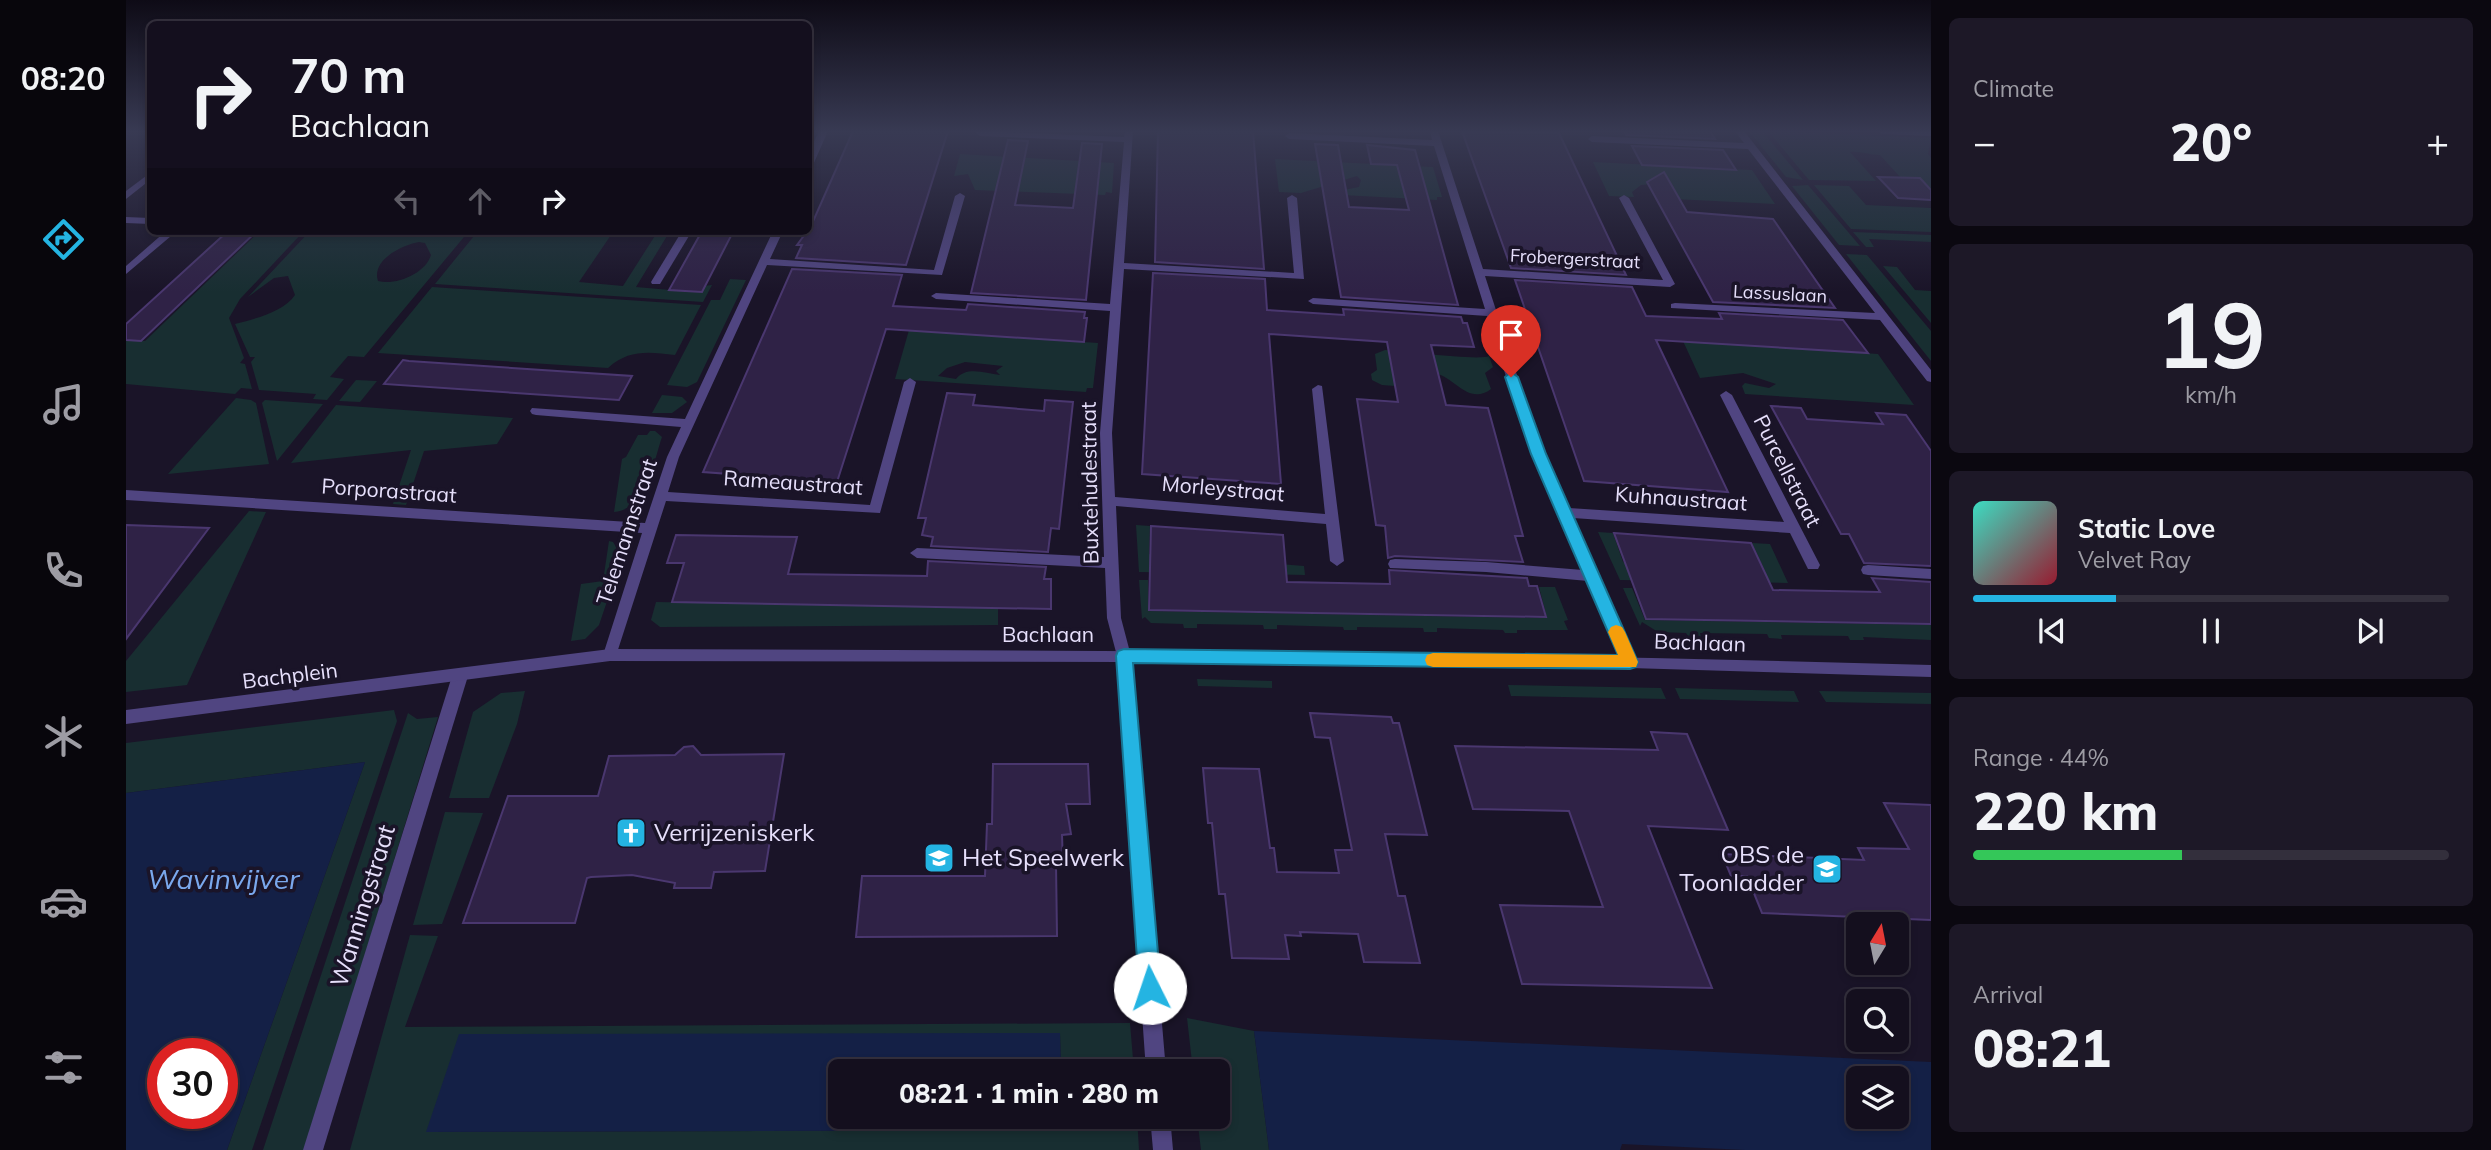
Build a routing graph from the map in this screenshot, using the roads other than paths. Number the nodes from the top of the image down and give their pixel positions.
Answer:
1 (140, 185) edge
2 (1125, 185) edge
3 (1450, 185) edge
4 (1780, 185) edge
5 (126, 196) edge
6 (960, 196) dead end
7 (1292, 198) dead end
8 (1624, 198) dead end
9 (126, 220) edge
10 (147, 221) edge
11 (167, 235) edge
12 (685, 235) edge
13 (776, 235) edge
14 (763, 262) junction
15 (1119, 267) junction
16 (126, 271) edge
17 (1478, 272) junction
18 (656, 282) dead end
19 (936, 296) dead end
20 (1313, 301) dead end
21 (1675, 306) dead end
22 (1115, 308) junction
23 (1491, 313) junction
24 (1884, 317) junction
25 (1931, 378) edge
26 (910, 382) dead end
27 (1318, 389) dead end
28 (1726, 395) dead end
29 (536, 411) dead end
30 (687, 423) junction
31 (126, 495) edge
32 (660, 496) junction
33 (1108, 501) junction
34 (1563, 512) junction
35 (1333, 520) junction
36 (649, 528) junction
37 (1795, 528) junction
38 (917, 553) dead end
39 (1337, 561) dead end
40 (1112, 564) junction
41 (1395, 564) dead end
42 (1814, 565) dead end
43 (1868, 570) dead end
44 (1931, 574) edge
45 (1591, 576) junction
46 (610, 655) junction
47 (1124, 656) junction
48 (1630, 662) junction
49 (1931, 671) edge
50 (460, 676) junction
51 (126, 718) edge
52 (1155, 1059) edge
53 (1161, 1129) edge
54 (313, 1150) edge
55 (1163, 1150) edge

1 - 5 street
2 - 15 street, Buxtehudestraat
3 - 17 street
4 - 24 street, Lassuslaan
6 - 14 street
7 - 15 street
8 - 17 street, Frobergerstraat
9 - 10 street
11 - 16 street
12 - 18 street
13 - 14 street, Telemannstraat
14 - 30 street, Telemannstraat
15 - 22 street, Buxtehudestraat
17 - 23 street
19 - 22 street
20 - 23 street
21 - 24 street, Lassuslaan
22 - 33 street, Buxtehudestraat
23 - 34 street
24 - 25 street, Lassuslaan
26 - 32 street, Rameaustraat
27 - 35 street
28 - 37 street, Purcellstraat
29 - 30 street
30 - 32 street, Telemannstraat
31 - 36 street, Porporastraat
32 - 36 street, Telemannstraat
33 - 35 street, Morleystraat
33 - 40 street, Buxtehudestraat
34 - 37 street, Kuhnaustraat
34 - 45 street
35 - 39 street
36 - 46 street, Telemannstraat
37 - 42 street, Purcellstraat
38 - 40 street
40 - 47 street, Buxtehudestraat
41 - 45 street
43 - 44 street
45 - 48 street
46 - 47 street, Bachlaan
46 - 50 street, Bachlaan
47 - 48 street, Bachlaan
47 - 52 street, Buxtehudestraat
48 - 49 street, Bachlaan
50 - 51 street, Bachplein
50 - 54 street, Wanningstraat
53 - 55 street

